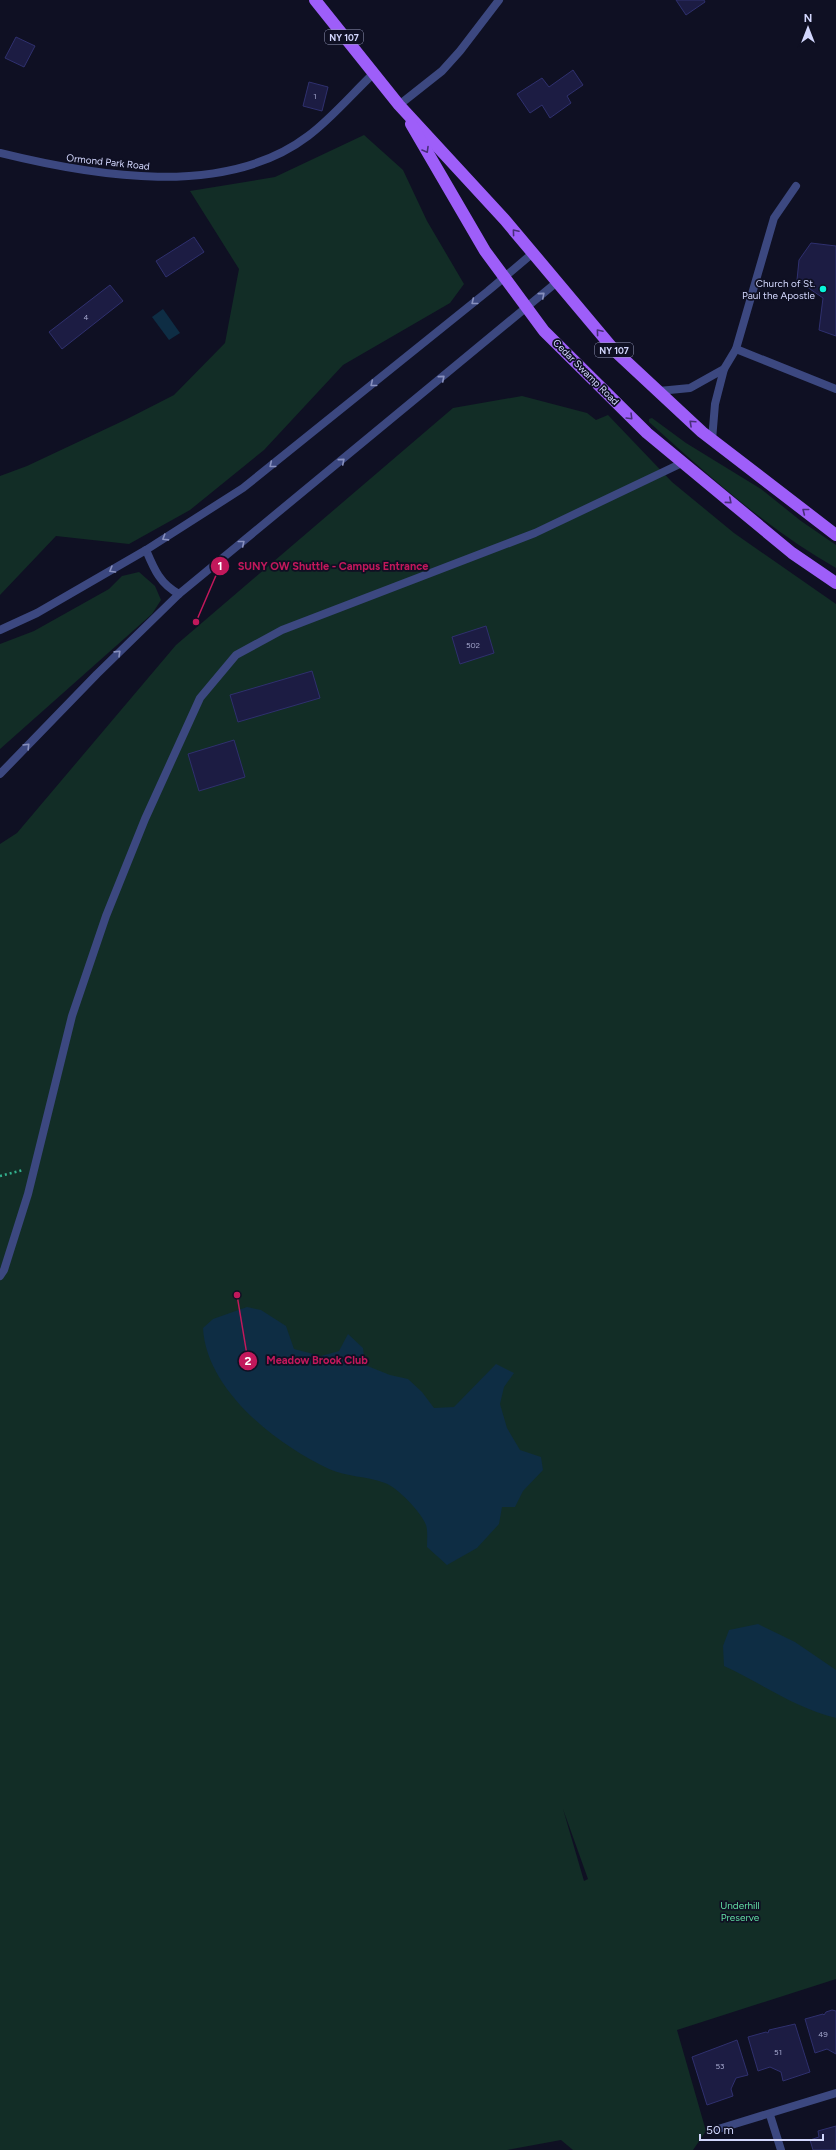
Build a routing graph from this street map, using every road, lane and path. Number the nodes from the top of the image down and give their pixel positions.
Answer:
1 (315, 0) edge
2 (499, 0) edge
3 (374, 73) junction
4 (399, 104) junction
5 (0, 153) edge
6 (796, 186) dead end
7 (533, 253) junction
8 (505, 278) junction
9 (557, 282) junction
10 (526, 307) junction
11 (736, 349) junction
12 (724, 369) junction
13 (836, 388) edge
14 (659, 391) junction
15 (712, 440) junction
16 (682, 463) junction
17 (836, 535) edge
18 (146, 550) junction
19 (836, 583) edge
20 (179, 594) junction
21 (0, 630) edge
22 (0, 774) edge
23 (35, 1166) junction
24 (0, 1176) edge
25 (0, 1276) edge
26 (836, 2093) edge
27 (770, 2115) junction
28 (715, 2130) dead end
29 (781, 2150) edge

1 - 3 main road, Cedar Swamp Road / NY 107
2 - 4 street
3 - 4 main road, Cedar Swamp Road / NY 107
3 - 5 street, Ormond Park Road
7 -> 4 main road, Cedar Swamp Road / NY 107
4 -> 8 main road, Cedar Swamp Road / NY 107
6 - 11 street
7 - 8 street
7 - 9 main road, Cedar Swamp Road / NY 107
8 - 10 main road, Cedar Swamp Road / NY 107
8 -> 18 street
10 -> 9 street
14 -> 9 main road, Cedar Swamp Road / NY 107
10 -> 16 main road, Cedar Swamp Road / NY 107
20 -> 10 street
11 - 12 street
11 - 13 street
12 - 14 street
12 - 15 street
15 -> 14 main road, Cedar Swamp Road / NY 107
17 -> 15 main road, Cedar Swamp Road / NY 107
16 -> 19 main road, Cedar Swamp Road / NY 107
16 - 23 street
18 - 20 street
18 -> 21 street
22 -> 20 street
23 - 24 path
23 - 25 street
26 - 27 street
27 - 28 street
27 - 29 street

